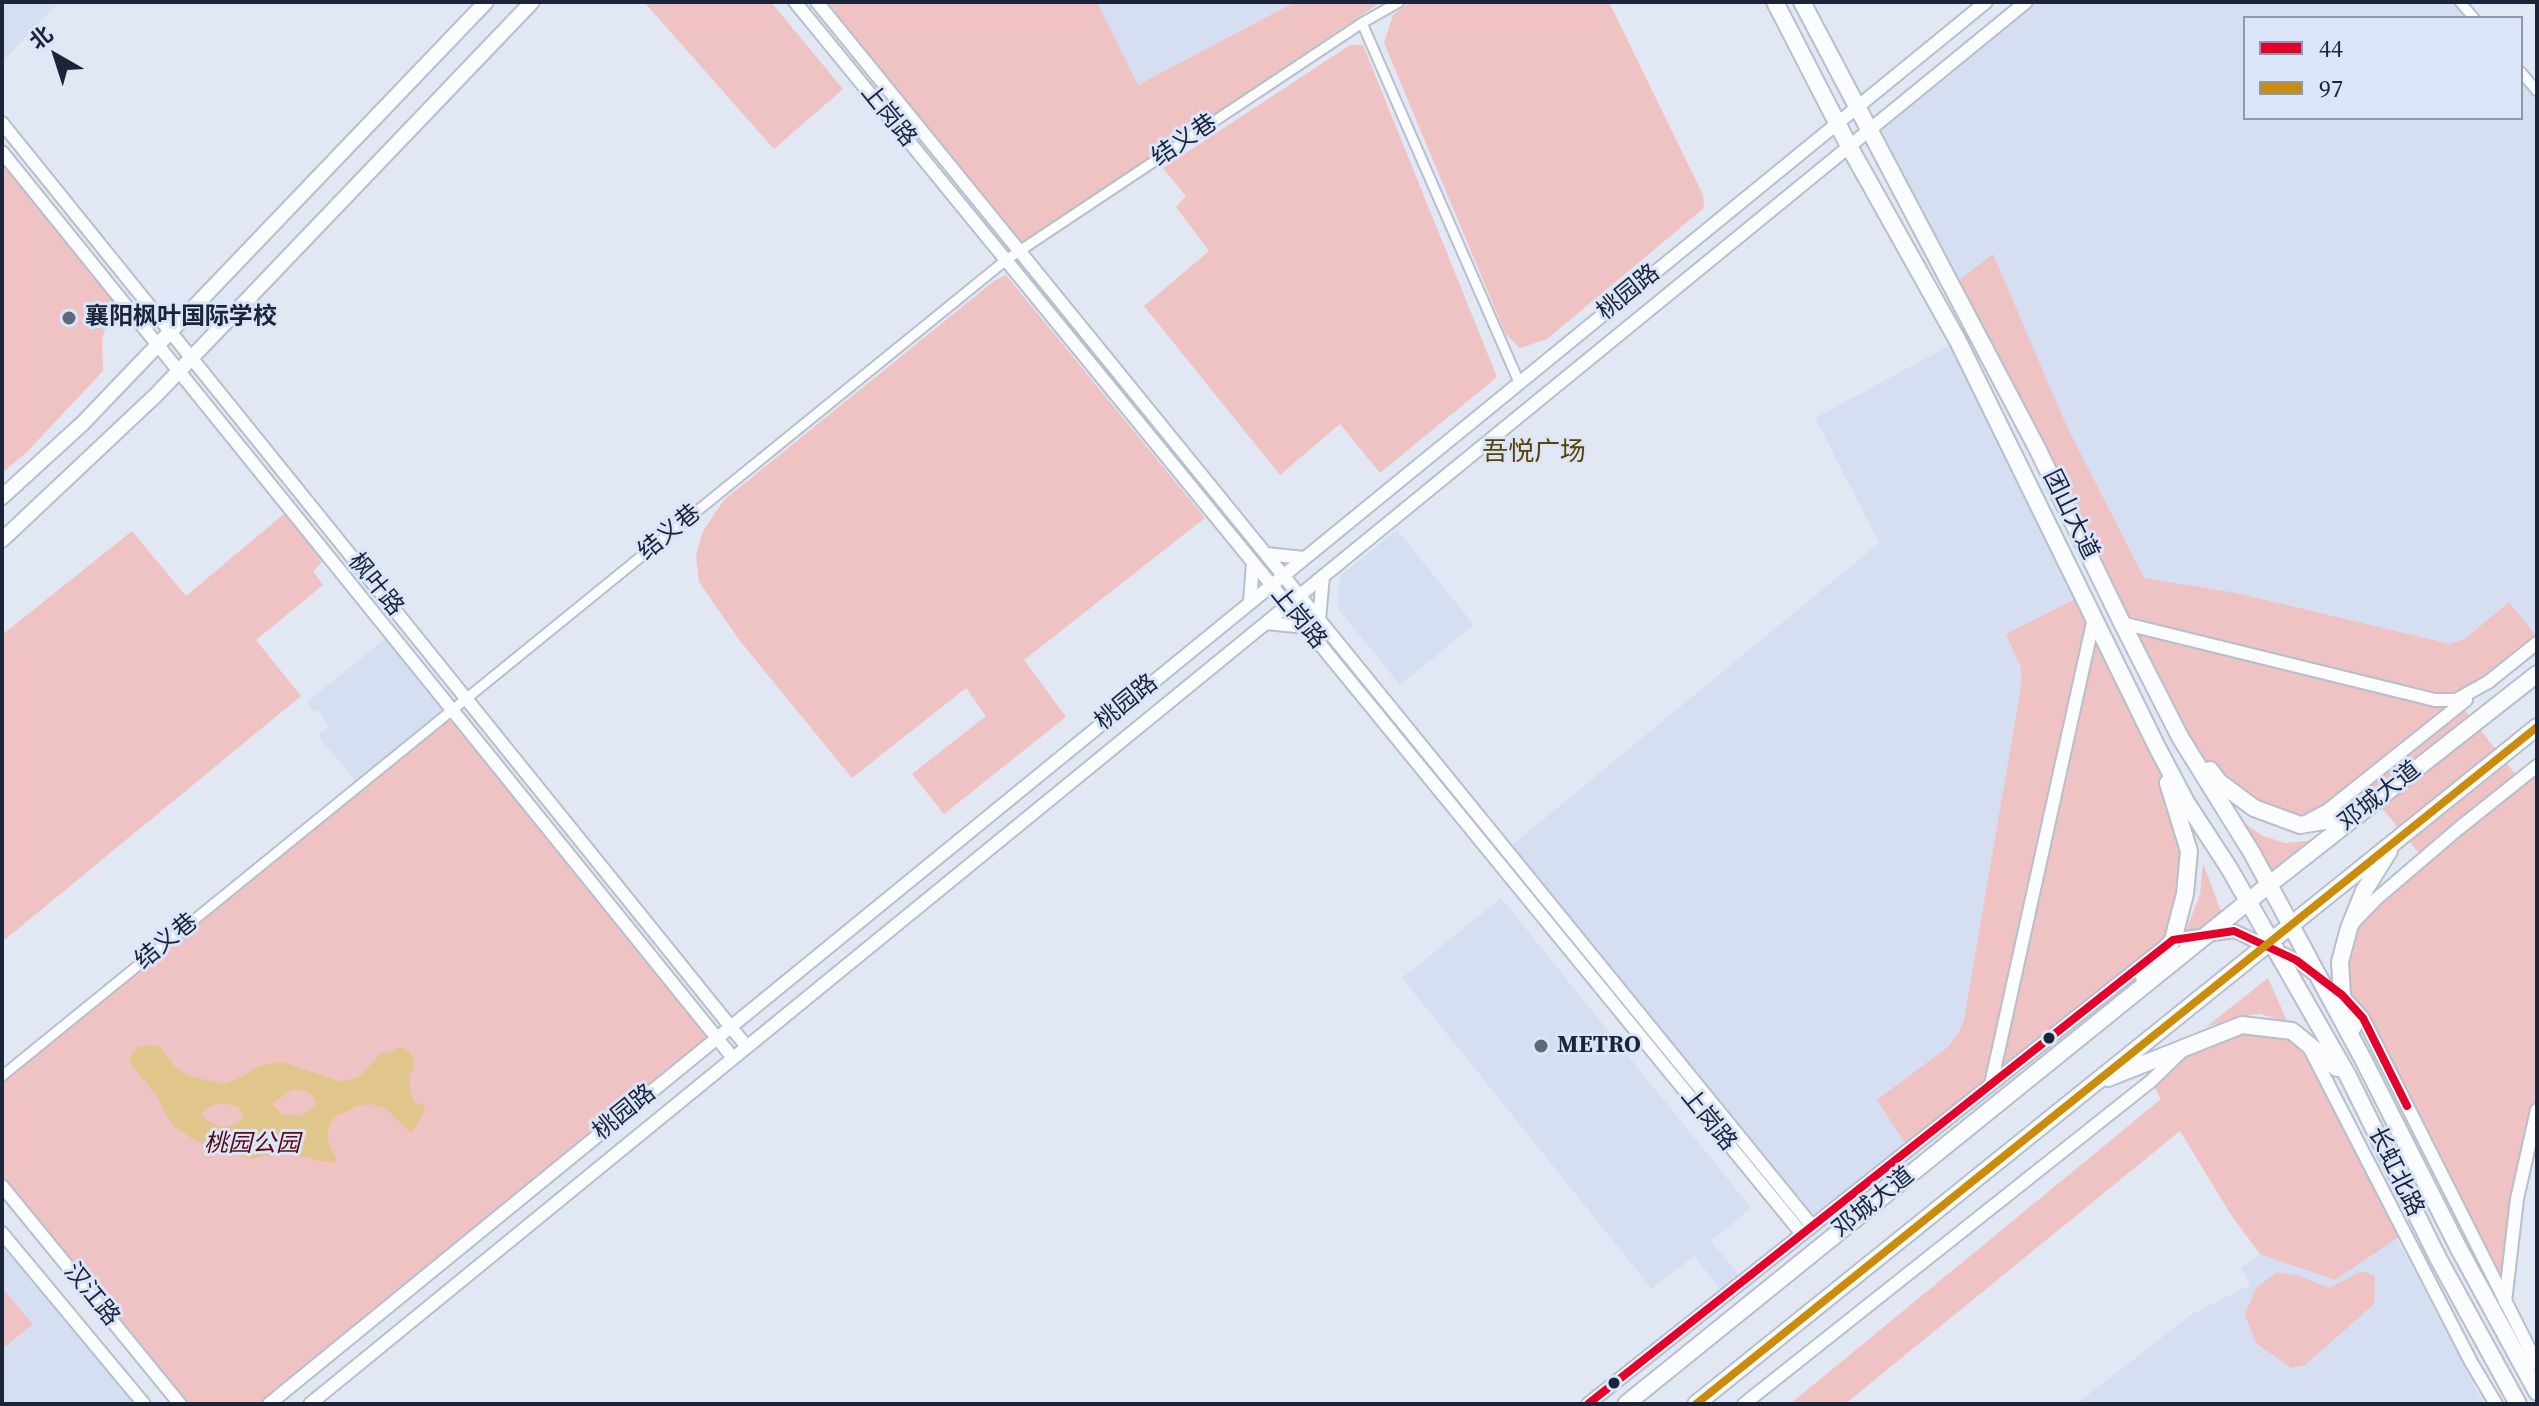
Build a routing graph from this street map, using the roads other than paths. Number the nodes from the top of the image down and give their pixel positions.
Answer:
1 (486, 2) edge
2 (532, 2) edge
3 (795, 2) edge
4 (817, 2) edge
5 (1399, 2) edge
6 (1775, 2) edge
7 (1802, 2) edge
8 (1986, 2) edge
9 (2026, 2) edge
10 (1362, 23) junction
11 (2523, 74) edge
12 (2537, 91) edge
13 (1857, 106) junction
14 (1836, 122) junction
15 (2, 123) edge
16 (1870, 132) junction
17 (1850, 148) junction
18 (2, 152) edge
19 (1019, 251) junction
20 (1006, 260) junction
21 (170, 330) junction
22 (157, 344) junction
23 (192, 358) junction
24 (179, 371) junction
25 (1519, 382) junction
26 (2, 497) edge
27 (2, 540) edge
28 (1266, 554) junction
29 (1304, 558) junction
30 (1253, 563) junction
31 (1283, 576) junction
32 (1323, 576) junction
33 (1271, 585) junction
34 (1299, 596) junction
35 (1250, 602) junction
36 (1288, 605) junction
37 (2094, 618) junction
38 (1319, 620) junction
39 (1266, 623) junction
40 (2122, 623) junction
41 (1306, 627) junction
42 (2537, 643) edge
43 (2537, 674) edge
44 (2490, 681) junction
45 (467, 698) junction
46 (453, 710) junction
47 (2537, 727) edge
48 (2177, 729) junction
49 (2157, 747) junction
50 (2537, 766) edge
51 (2371, 804) junction
52 (2300, 825) junction
53 (2396, 840) junction
54 (2268, 885) junction
55 (2248, 902) junction
56 (2290, 925) junction
57 (2349, 928) junction
58 (2173, 940) junction
59 (2270, 941) junction
60 (2342, 995) junction
61 (2129, 998) junction
62 (2343, 1025) joint
63 (731, 1026) junction
64 (718, 1037) junction
65 (2307, 1044) junction
66 (2188, 1045) junction
67 (747, 1047) junction
68 (733, 1058) junction
69 (2364, 1061) junction
70 (2, 1076) edge
71 (2348, 1076) junction
72 (1991, 1084) junction
73 (2091, 1084) junction
74 (2537, 1110) edge
75 (2, 1186) edge
76 (1807, 1230) junction
77 (2, 1233) edge
78 (2505, 1302) junction
79 (2537, 1364) edge
80 (2537, 1392) edge
81 (144, 1404) edge
82 (180, 1404) edge
83 (269, 1404) edge
84 (310, 1404) edge
85 (1588, 1404) edge
86 (1626, 1404) edge
87 (1696, 1404) edge
88 (1744, 1404) edge
89 (2496, 1404) edge
90 (2518, 1404) edge

1 - 21 main road
2 - 23 main road
3 - 20 street, 上岗路
4 - 19 street, 上岗路
5 - 10 street, 结义巷
6 - 14 highway, 团山大道
7 - 13 highway, 团山大道
8 - 13 street, 桃园路
9 - 16 street, 桃园路
10 - 19 street, 结义巷
10 - 25 street
11 - 12 street
13 - 14 street, 桃园路
13 - 16 highway, 团山大道
14 - 17 highway, 团山大道
14 - 25 street, 桃园路
15 - 21 street, 枫叶路
16 - 17 street, 桃园路
16 - 40 highway, 团山大道
17 - 32 street, 桃园路
17 - 37 highway, 团山大道
18 - 22 street, 枫叶路
19 - 20 street, 结义巷
19 - 28 street, 上岗路
20 - 30 street, 上岗路
20 - 45 street, 结义巷
21 - 22 main road
21 - 23 street, 枫叶路
22 - 24 street, 枫叶路
22 - 26 main road
23 - 24 main road
23 - 45 street, 枫叶路
24 - 27 main road
24 - 46 street, 枫叶路
25 - 29 street, 桃园路
28 - 29 street
28 - 31 street, 上岗路
29 - 31 street, 桃园路
30 - 33 street, 上岗路
30 - 35 street
31 - 33 street, 桃园路
31 - 34 street, 上岗路
32 - 34 street, 桃园路
32 - 38 street
33 - 35 street, 桃园路
33 - 36 street, 上岗路
34 - 36 street, 桃园路
34 - 38 street, 上岗路
35 - 63 street, 桃园路
36 - 39 street, 桃园路
36 - 41 street, 上岗路
37 - 49 highway, 团山大道
37 - 72 street
38 - 76 street, 上岗路
39 - 41 street
39 - 67 street, 桃园路
40 - 44 street
40 - 48 highway, 团山大道
41 - 76 street, 上岗路
42 - 44 street
43 - 51 highway, 邓城大道
44 - 52 street
45 - 46 street, 结义巷
45 - 63 street, 枫叶路
46 - 64 street, 枫叶路
46 - 70 street, 结义巷
47 - 53 highway, 邓城大道
48 - 52 highway
48 - 54 highway, 团山大道
49 - 55 highway, 团山大道
49 - 58 highway
50 - 57 street
51 - 52 highway
51 - 54 highway, 邓城大道
53 - 56 highway, 邓城大道
53 - 57 highway
54 - 55 highway, 邓城大道
54 - 56 highway, 团山大道
55 - 59 highway, 团山大道
55 - 61 highway, 邓城大道
56 - 59 highway, 邓城大道
56 - 62 highway, 团山大道
57 - 60 highway
58 - 60 street
58 - 61 highway
58 - 72 street
59 - 71 highway, 长虹北路
59 - 73 highway, 邓城大道
60 - 69 highway
60 - 78 street
61 - 86 highway, 邓城大道
62 - 69 highway, 长虹北路
63 - 64 street, 桃园路
63 - 67 street, 枫叶路
64 - 68 street, 枫叶路
64 - 83 street, 桃园路
65 - 66 highway
65 - 71 highway
65 - 89 street
66 - 73 highway
66 - 88 street
67 - 68 street, 桃园路
68 - 84 street, 桃园路
69 - 80 highway, 长虹北路
71 - 90 highway, 长虹北路
72 - 76 street
73 - 87 highway, 邓城大道
74 - 78 street
75 - 82 street, 汉江路
76 - 85 street
77 - 81 street, 汉江路
78 - 79 street

